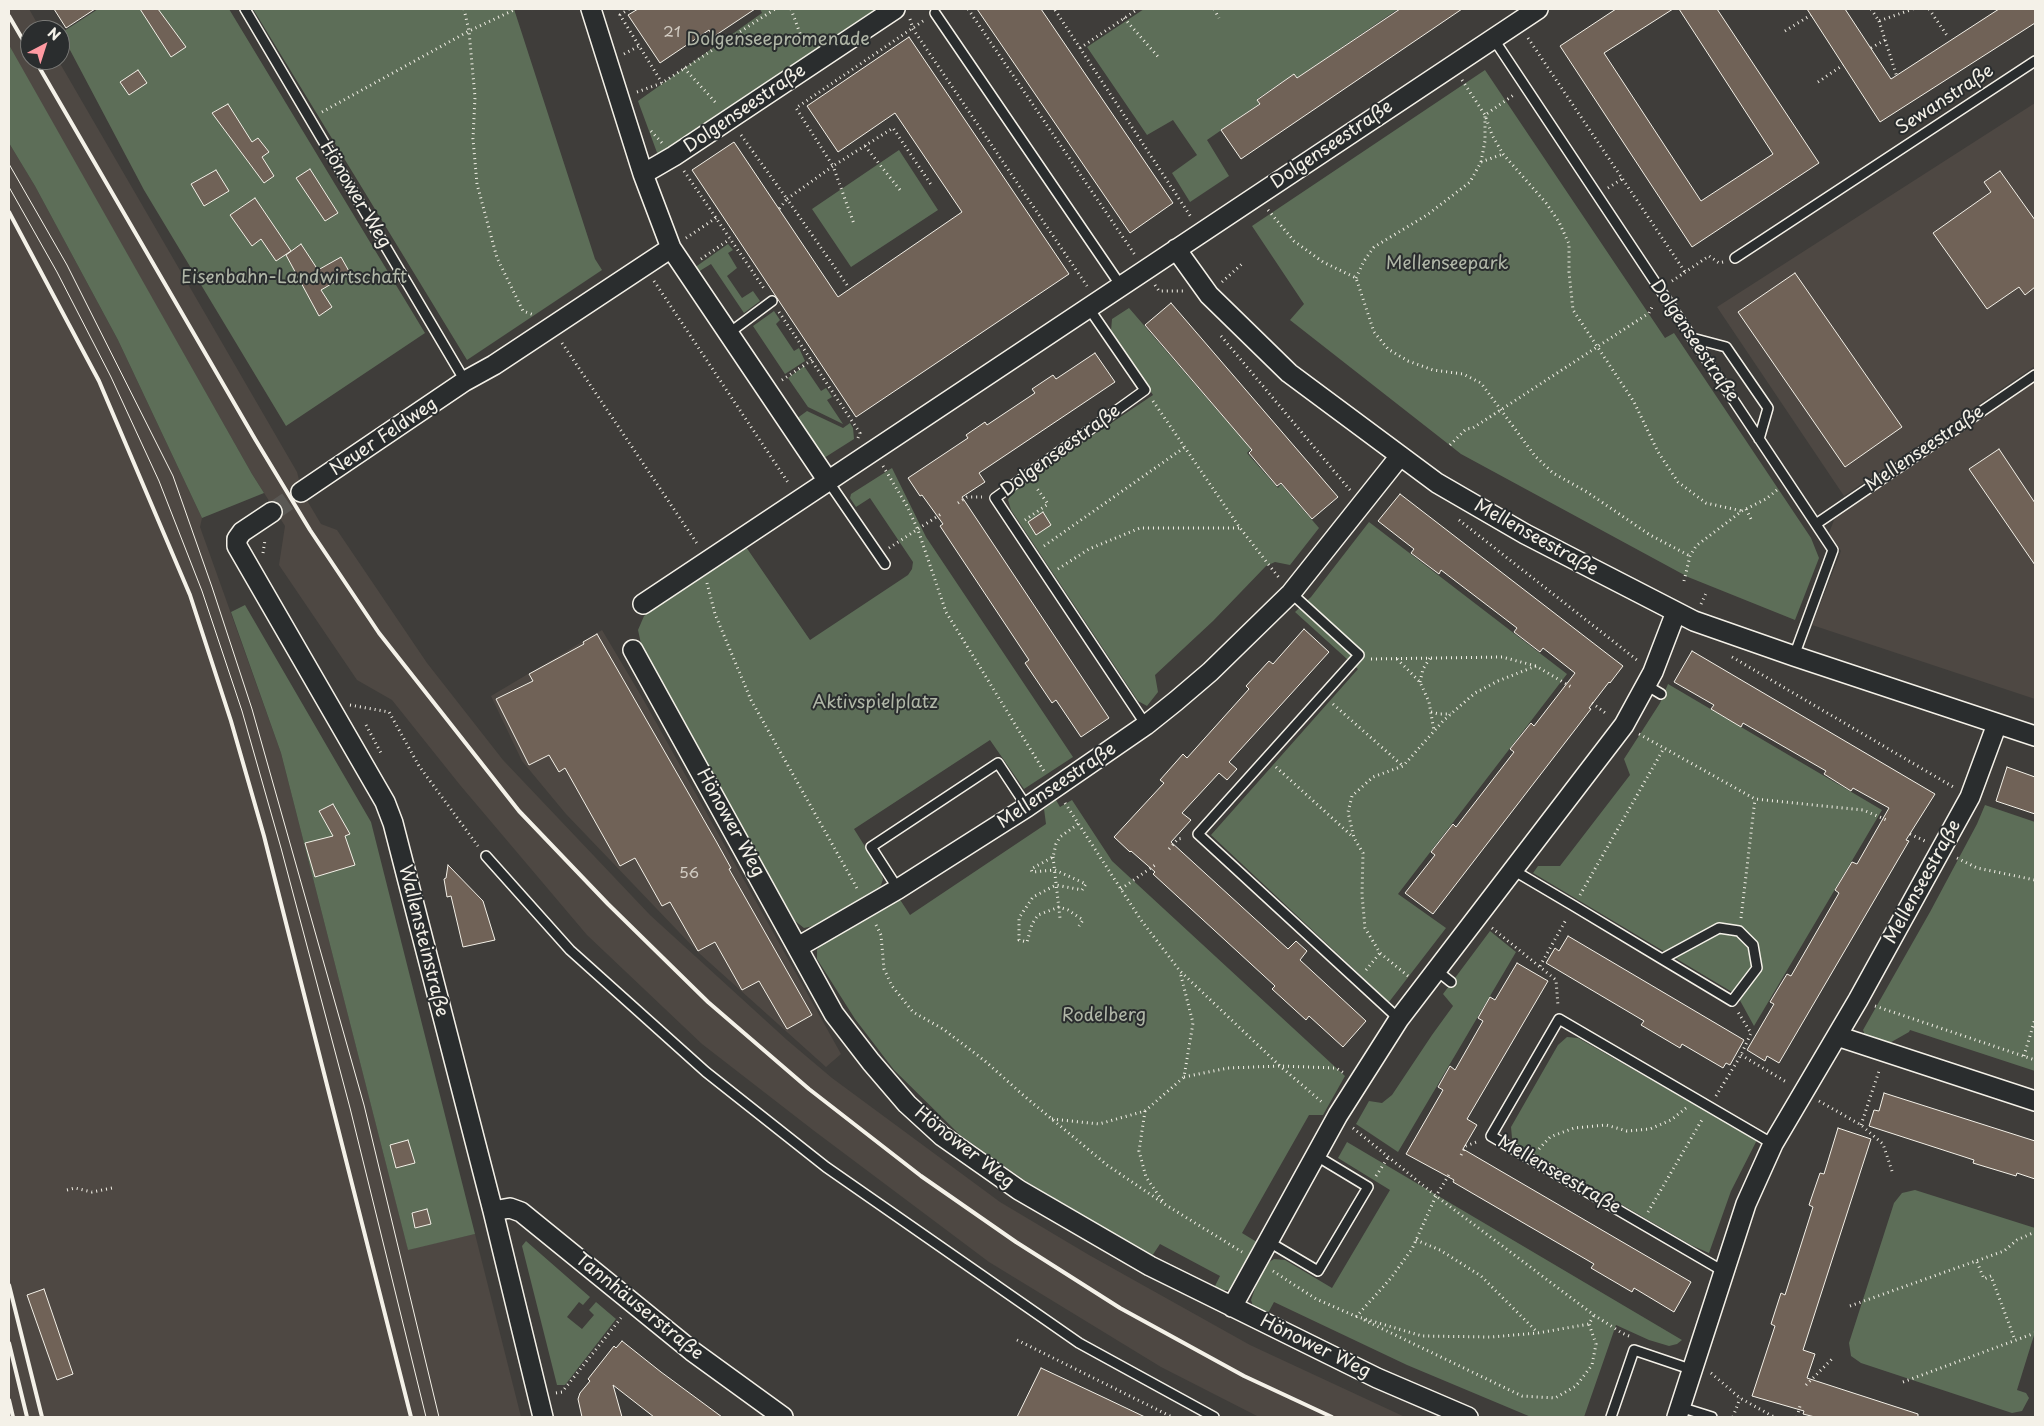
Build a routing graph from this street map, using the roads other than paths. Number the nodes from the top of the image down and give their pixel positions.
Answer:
1 (245, 9) edge
2 (591, 9) edge
3 (895, 9) edge
4 (1538, 9) edge
5 (935, 13) road end
6 (1493, 38) junction
7 (2035, 61) edge
8 (643, 174) junction
9 (671, 248) junction
10 (1176, 249) junction
11 (1735, 258) road end
12 (1121, 286) junction
13 (772, 301) road end
14 (1093, 304) junction
15 (729, 333) junction
16 (1692, 338) junction
17 (2035, 375) edge
18 (466, 381) junction
19 (1759, 438) junction
20 (1400, 456) junction
21 (828, 481) junction
22 (302, 492) tunnel mouth
23 (272, 512) tunnel mouth
24 (1816, 524) junction
25 (885, 564) dead end
26 (1291, 593) junction
27 (643, 604) dead end
28 (1676, 612) junction
29 (633, 650) dead end
30 (1794, 656) junction
31 (1998, 724) junction
32 (1146, 725) junction
33 (2035, 736) edge
34 (1027, 807) junction
35 (486, 856) road end
36 (1513, 870) junction
37 (898, 889) junction
38 (798, 947) junction
39 (1662, 959) junction
40 (1436, 970) junction
41 (1451, 982) dead end
42 (1399, 1019) junction
43 (1837, 1036) junction
44 (2035, 1101) edge
45 (1773, 1144) junction
46 (1315, 1155) junction
47 (493, 1211) junction
48 (1269, 1242) junction
49 (1724, 1271) junction
50 (1232, 1308) junction
51 (1694, 1364) junction
52 (1679, 1412) edge
53 (543, 1417) edge
54 (783, 1417) edge
55 (1214, 1417) edge
56 (1468, 1417) edge
57 (1611, 1417) edge
58 (1712, 1417) edge

1 - 18 lane, Hönower Weg
2 - 8 street
3 - 8 street, Dolgenseestraße
4 - 6 street, Dolgenseestraße
5 - 12 lane
6 - 10 street, Dolgenseestraße
6 - 16 lane, Dolgenseestraße
7 - 11 lane, Sewanstraße
8 - 9 street
9 - 15 street
9 - 18 street
10 - 12 street, Dolgenseestraße
10 - 20 street, Mellenseestraße
12 - 14 street, Dolgenseestraße
13 - 15 lane
14 - 21 street, Dolgenseestraße
14 - 32 lane, Dolgenseestraße
15 - 21 street
16 - 19 lane, Dolgenseestraße
16 - 19 lane
17 - 24 lane, Mellenseestraße
18 - 22 street, Neuer Feldweg
19 - 24 lane, Dolgenseestraße
20 - 26 street, Mellenseestraße
20 - 28 street, Mellenseestraße
21 - 25 lane
21 - 27 street, Dolgenseestraße
23 - 47 street, Wallensteinstraße
24 - 30 lane, Dolgenseestraße
26 - 32 street, Mellenseestraße
26 - 42 lane
28 - 30 street, Mellenseestraße
28 - 36 street
29 - 38 street, Hönower Weg
30 - 31 street, Mellenseestraße
31 - 33 street, Mellenseestraße
31 - 43 street, Mellenseestraße
32 - 34 street, Mellenseestraße
34 - 37 street, Mellenseestraße
34 - 37 lane
35 - 55 lane
36 - 39 lane
36 - 40 street
37 - 38 street, Mellenseestraße
38 - 50 street, Hönower Weg
39 - 39 lane
40 - 41 lane
40 - 42 street
42 - 46 street
43 - 44 street
43 - 45 street, Mellenseestraße
45 - 49 street, Mellenseestraße
45 - 49 lane, Mellenseestraße
46 - 48 street
46 - 48 lane
47 - 53 street, Wallensteinstraße
47 - 54 street, Tannhäuserstraße
48 - 50 street
49 - 51 street, Mellenseestraße
50 - 56 street, Hönower Weg
51 - 52 street, Mellenseestraße
51 - 57 lane
52 - 58 lane

